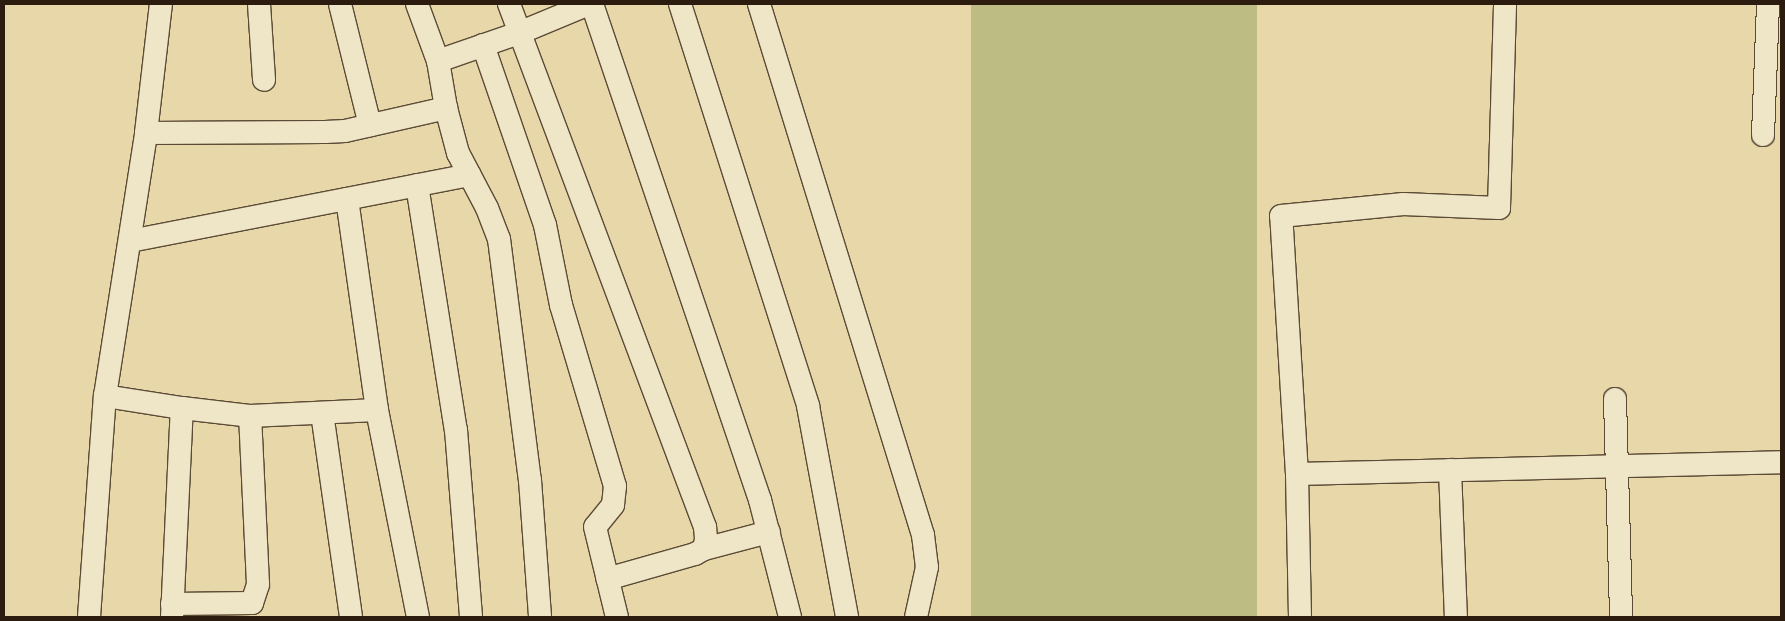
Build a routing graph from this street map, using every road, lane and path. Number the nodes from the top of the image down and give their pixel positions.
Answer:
1 (161, 4) edge
2 (259, 4) edge
3 (340, 4) edge
4 (417, 4) edge
5 (509, 4) edge
6 (591, 4) edge
7 (680, 4) edge
8 (759, 4) edge
9 (1506, 4) edge
10 (1768, 4) edge
11 (519, 33) junction
12 (483, 45) junction
13 (438, 61) junction
14 (264, 80) dead end
15 (446, 108) junction
16 (370, 126) junction
17 (146, 133) junction
18 (1763, 135) dead end
19 (470, 175) junction
20 (417, 185) junction
21 (347, 199) junction
22 (130, 241) junction
23 (105, 396) junction
24 (1615, 400) dead end
25 (182, 408) junction
26 (377, 410) junction
27 (322, 413) junction
28 (250, 416) junction
29 (1781, 462) edge
30 (1617, 466) junction
31 (1450, 470) junction
32 (1297, 474) junction
33 (769, 532) junction
34 (704, 548) junction
35 (608, 578) junction
36 (172, 611) edge
37 (89, 617) edge
38 (351, 617) edge
39 (418, 617) edge
40 (471, 617) edge
41 (540, 617) edge
42 (617, 617) edge
43 (790, 617) edge
44 (846, 617) edge
45 (916, 617) edge
46 (1300, 617) edge
47 (1456, 617) edge
48 (1621, 617) edge

1 - 17 street
2 - 14 street
3 - 16 street
4 - 13 street
5 - 11 street
6 - 11 street
6 - 33 street
7 - 44 street
8 - 45 street
9 - 32 street
10 - 18 street
11 - 12 street
11 - 34 street
12 - 13 street
12 - 35 street
13 - 15 street
15 - 16 street
15 - 19 street
16 - 17 street
17 - 22 street
19 - 20 street
19 - 41 street
20 - 21 street
20 - 40 street
21 - 22 street
21 - 26 street
22 - 23 street
23 - 25 street
23 - 37 street
24 - 30 street
25 - 28 street
25 - 36 street
26 - 27 street
26 - 39 street
27 - 28 street
27 - 38 street
28 - 36 street
29 - 30 street
30 - 31 street
30 - 48 street
31 - 32 street
31 - 47 street
32 - 46 street
33 - 34 street
33 - 43 street
34 - 35 street
35 - 42 street

